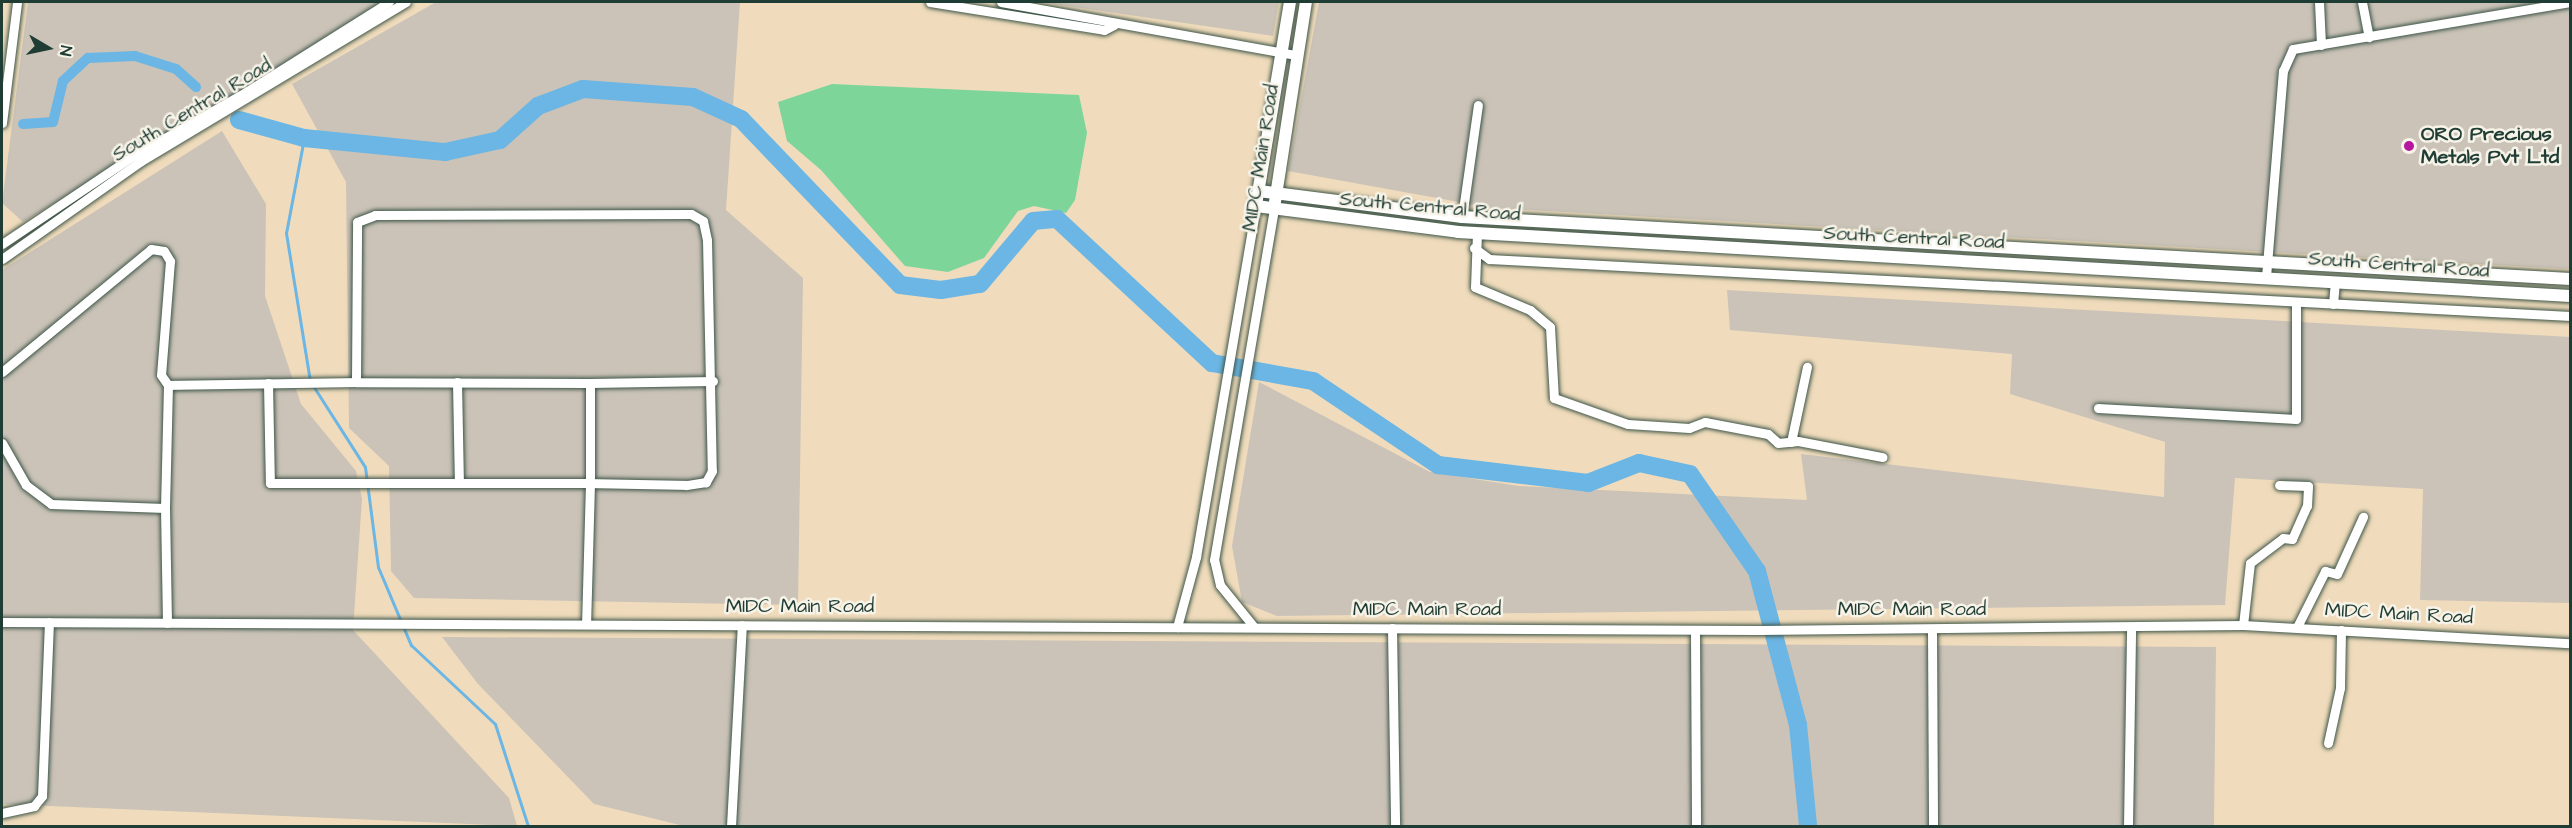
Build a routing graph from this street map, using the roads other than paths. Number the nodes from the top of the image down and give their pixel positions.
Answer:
1 (17, 2) edge
2 (389, 2) edge
3 (406, 2) edge
4 (930, 2) edge
5 (1001, 2) edge
6 (1290, 2) edge
7 (1306, 2) edge
8 (2319, 2) edge
9 (2362, 2) edge
10 (2571, 2) edge
11 (2543, 4) edge
12 (1114, 25) junction
13 (2369, 37) junction
14 (2321, 45) junction
15 (1281, 52) junction
16 (1296, 55) junction
17 (1478, 105) dead end
18 (2, 123) edge
19 (1259, 191) junction
20 (1276, 194) junction
21 (1256, 206) junction
22 (1274, 209) junction
23 (1462, 217) junction
24 (1477, 233) junction
25 (1877, 240) junction
26 (2, 244) edge
27 (1474, 248) junction
28 (1876, 256) junction
29 (2, 259) edge
30 (2267, 261) junction
31 (2266, 277) junction
32 (2571, 279) edge
33 (2335, 281) junction
34 (2571, 296) edge
35 (2296, 302) junction
36 (2333, 304) junction
37 (2571, 316) edge
38 (3, 366) edge
39 (1806, 367) dead end
40 (712, 381) junction
41 (356, 382) junction
42 (457, 382) junction
43 (590, 382) junction
44 (268, 383) junction
45 (168, 385) junction
46 (2098, 408) dead end
47 (1791, 442) junction
48 (2, 443) edge
49 (1882, 457) dead end
50 (459, 482) junction
51 (590, 483) junction
52 (2280, 485) dead end
53 (165, 508) junction
54 (2363, 517) dead end
55 (2, 622) edge
56 (49, 622) junction
57 (167, 623) junction
58 (586, 624) junction
59 (742, 625) junction
60 (2242, 625) junction
61 (1177, 627) junction
62 (1254, 627) junction
63 (2131, 627) junction
64 (2297, 627) junction
65 (1392, 628) junction
66 (1932, 629) junction
67 (1695, 630) junction
68 (2342, 630) junction
69 (2571, 643) edge
70 (2328, 743) dead end
71 (2, 813) edge
72 (731, 826) edge
73 (1395, 826) edge
74 (1696, 826) edge
75 (1933, 826) edge
76 (2128, 826) edge

1 - 18 street
2 - 26 street, South Central Road
3 - 29 street, South Central Road
4 - 12 street
5 - 12 street
6 - 15 main road, MIDC Main Road
7 - 16 main road, MIDC Main Road
8 - 14 street
9 - 13 street
10 - 11 street
11 - 13 street
12 - 15 street
13 - 14 street
14 - 30 street
15 - 16 street
15 - 19 main road, MIDC Main Road
16 - 20 main road, MIDC Main Road
17 - 23 street
19 - 20 main road, South Central Road
19 - 21 main road, MIDC Main Road
20 - 22 main road, MIDC Main Road
20 - 23 main road, South Central Road
21 - 22 main road, South Central Road
21 - 61 street, MIDC Main Road
22 - 24 main road, South Central Road
22 - 62 street, MIDC Main Road
23 - 25 main road, South Central Road
24 - 27 street
24 - 28 main road, South Central Road
25 - 28 main road
25 - 30 main road, South Central Road
27 - 35 street
27 - 47 street
28 - 31 main road, South Central Road
30 - 31 street
30 - 32 main road, South Central Road
31 - 33 main road, South Central Road
33 - 34 main road, South Central Road
33 - 36 street
35 - 36 street
35 - 46 street
36 - 37 street
38 - 45 street
39 - 47 street
40 - 41 street
40 - 43 street
40 - 51 street
41 - 42 street
41 - 44 street
42 - 43 street
42 - 50 street
43 - 51 street
44 - 45 street
44 - 50 street
45 - 53 street
47 - 49 street
48 - 53 street
50 - 51 street
51 - 58 street
52 - 60 street
53 - 57 street
54 - 64 street
55 - 56 street, MIDC Main Road
56 - 57 street, MIDC Main Road
56 - 71 street
57 - 58 street, MIDC Main Road
58 - 59 street, MIDC Main Road
59 - 61 street, MIDC Main Road
59 - 72 street
60 - 63 street, MIDC Main Road
60 - 64 street, MIDC Main Road
61 - 62 street, MIDC Main Road
62 - 65 street, MIDC Main Road
63 - 66 street, MIDC Main Road
63 - 76 street
64 - 68 street, MIDC Main Road
65 - 67 street, MIDC Main Road
65 - 73 street
66 - 67 street, MIDC Main Road
66 - 75 street
67 - 74 street
68 - 69 street, MIDC Main Road
68 - 70 street

